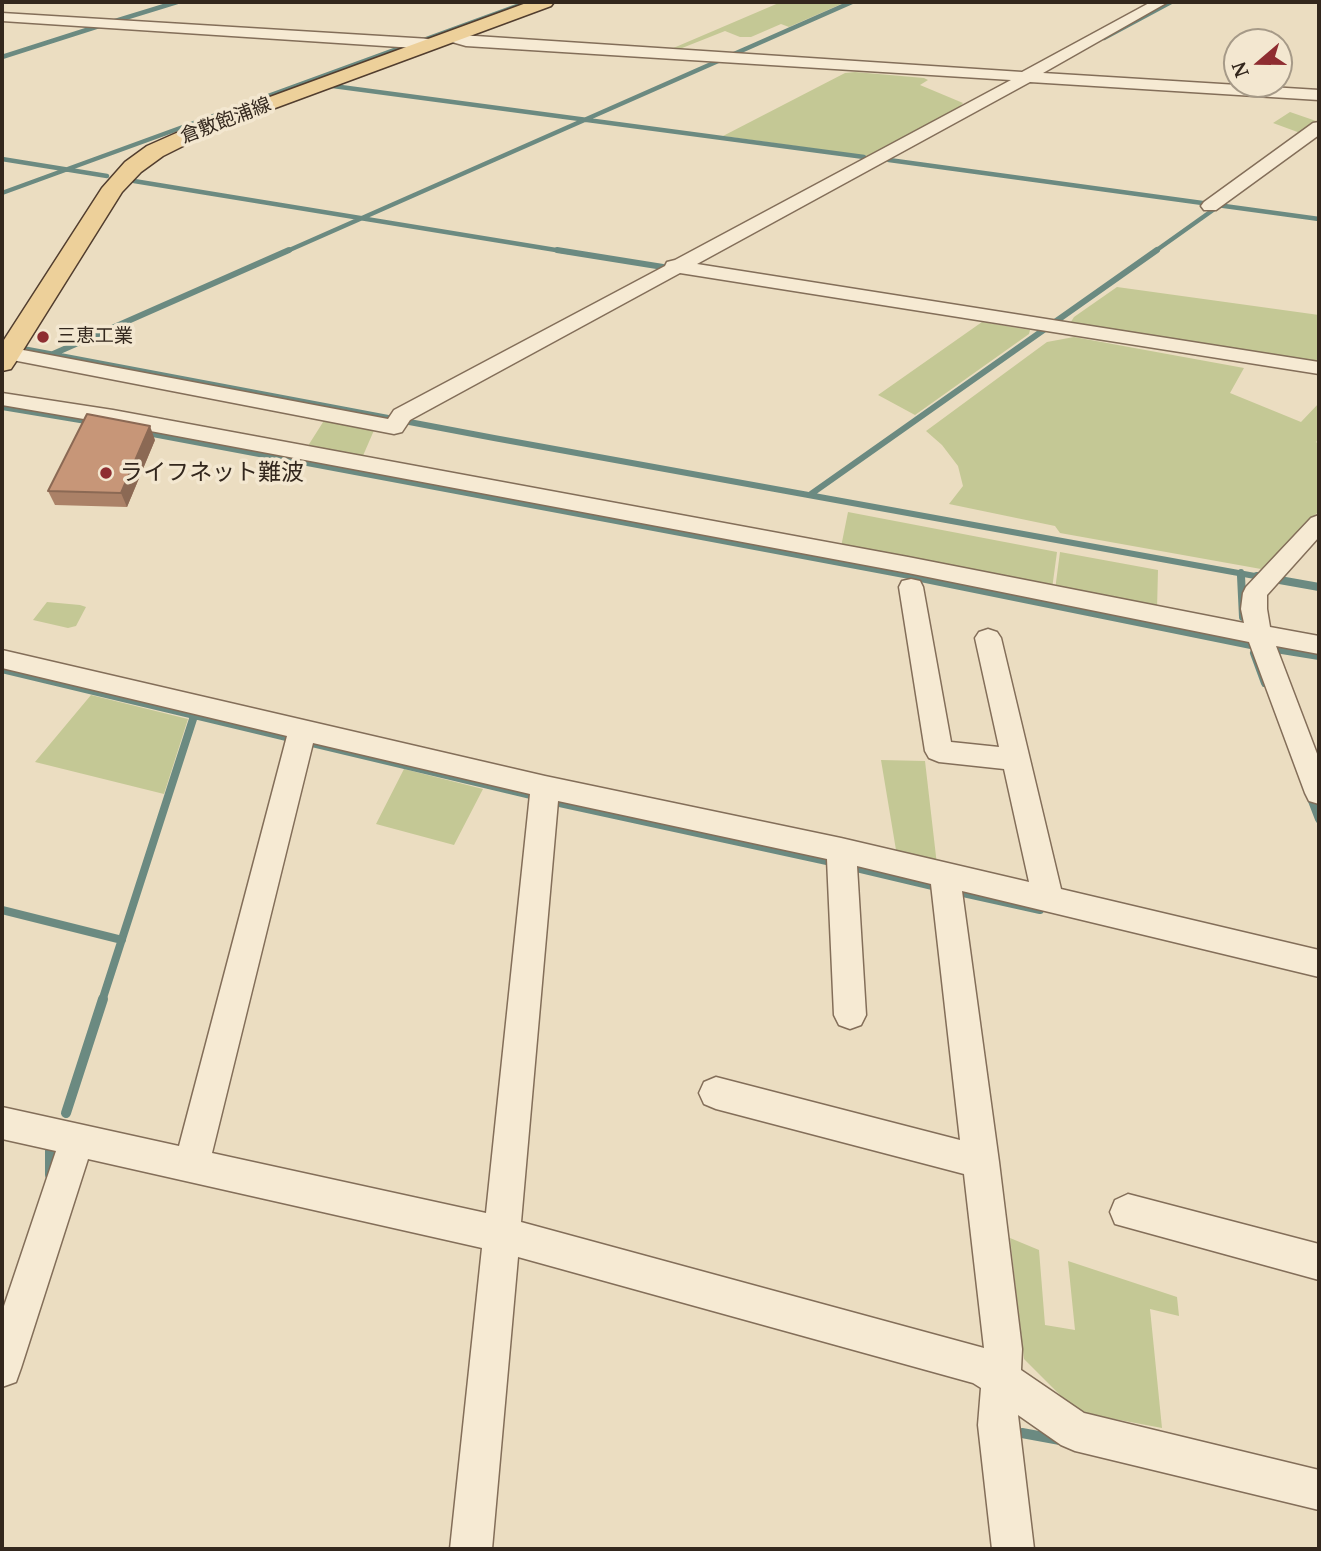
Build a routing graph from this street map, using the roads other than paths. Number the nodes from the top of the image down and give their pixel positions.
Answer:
1 (545, 2) edge
2 (1161, 2) edge
3 (2, 17) edge
4 (440, 41) junction
5 (1028, 77) junction
6 (1319, 95) edge
7 (1319, 127) edge
8 (1212, 205) dead end
9 (680, 267) junction
10 (7, 352) edge
11 (1319, 368) edge
12 (2, 399) edge
13 (1319, 523) edge
14 (911, 587) dead end
15 (988, 638) dead end
16 (1256, 639) junction
17 (1319, 645) edge
18 (2, 659) edge
19 (300, 736) junction
20 (1014, 759) junction
21 (544, 787) junction
22 (1319, 793) edge
23 (842, 858) junction
24 (946, 884) junction
25 (1048, 900) junction
26 (1319, 963) edge
27 (850, 1015) dead end
28 (716, 1093) dead end
29 (2, 1124) edge
30 (77, 1141) junction
31 (982, 1162) junction
32 (191, 1166) junction
33 (1128, 1212) dead end
34 (501, 1243) junction
35 (1319, 1262) edge
36 (2, 1368) edge
37 (1001, 1379) junction
38 (1319, 1490) edge
39 (471, 1549) edge
40 (1013, 1549) edge

1 - 4 main road, 倉敷飽浦線
2 - 5 street
3 - 4 street
4 - 5 street
4 - 10 main road, 倉敷飽浦線
5 - 6 street
5 - 9 street
7 - 8 street
9 - 10 street
9 - 11 street
12 - 16 street
13 - 16 street
14 - 20 street
15 - 20 street
16 - 17 street
16 - 22 street
18 - 19 street
19 - 21 street
19 - 32 street
20 - 25 street
21 - 23 street
21 - 34 street
23 - 24 street
23 - 27 street
24 - 25 street
24 - 31 street
25 - 26 street
28 - 31 street
29 - 30 street
30 - 32 street
30 - 36 street
31 - 37 street
32 - 34 street
33 - 35 street
34 - 37 street
34 - 39 street
37 - 38 street
37 - 40 street

